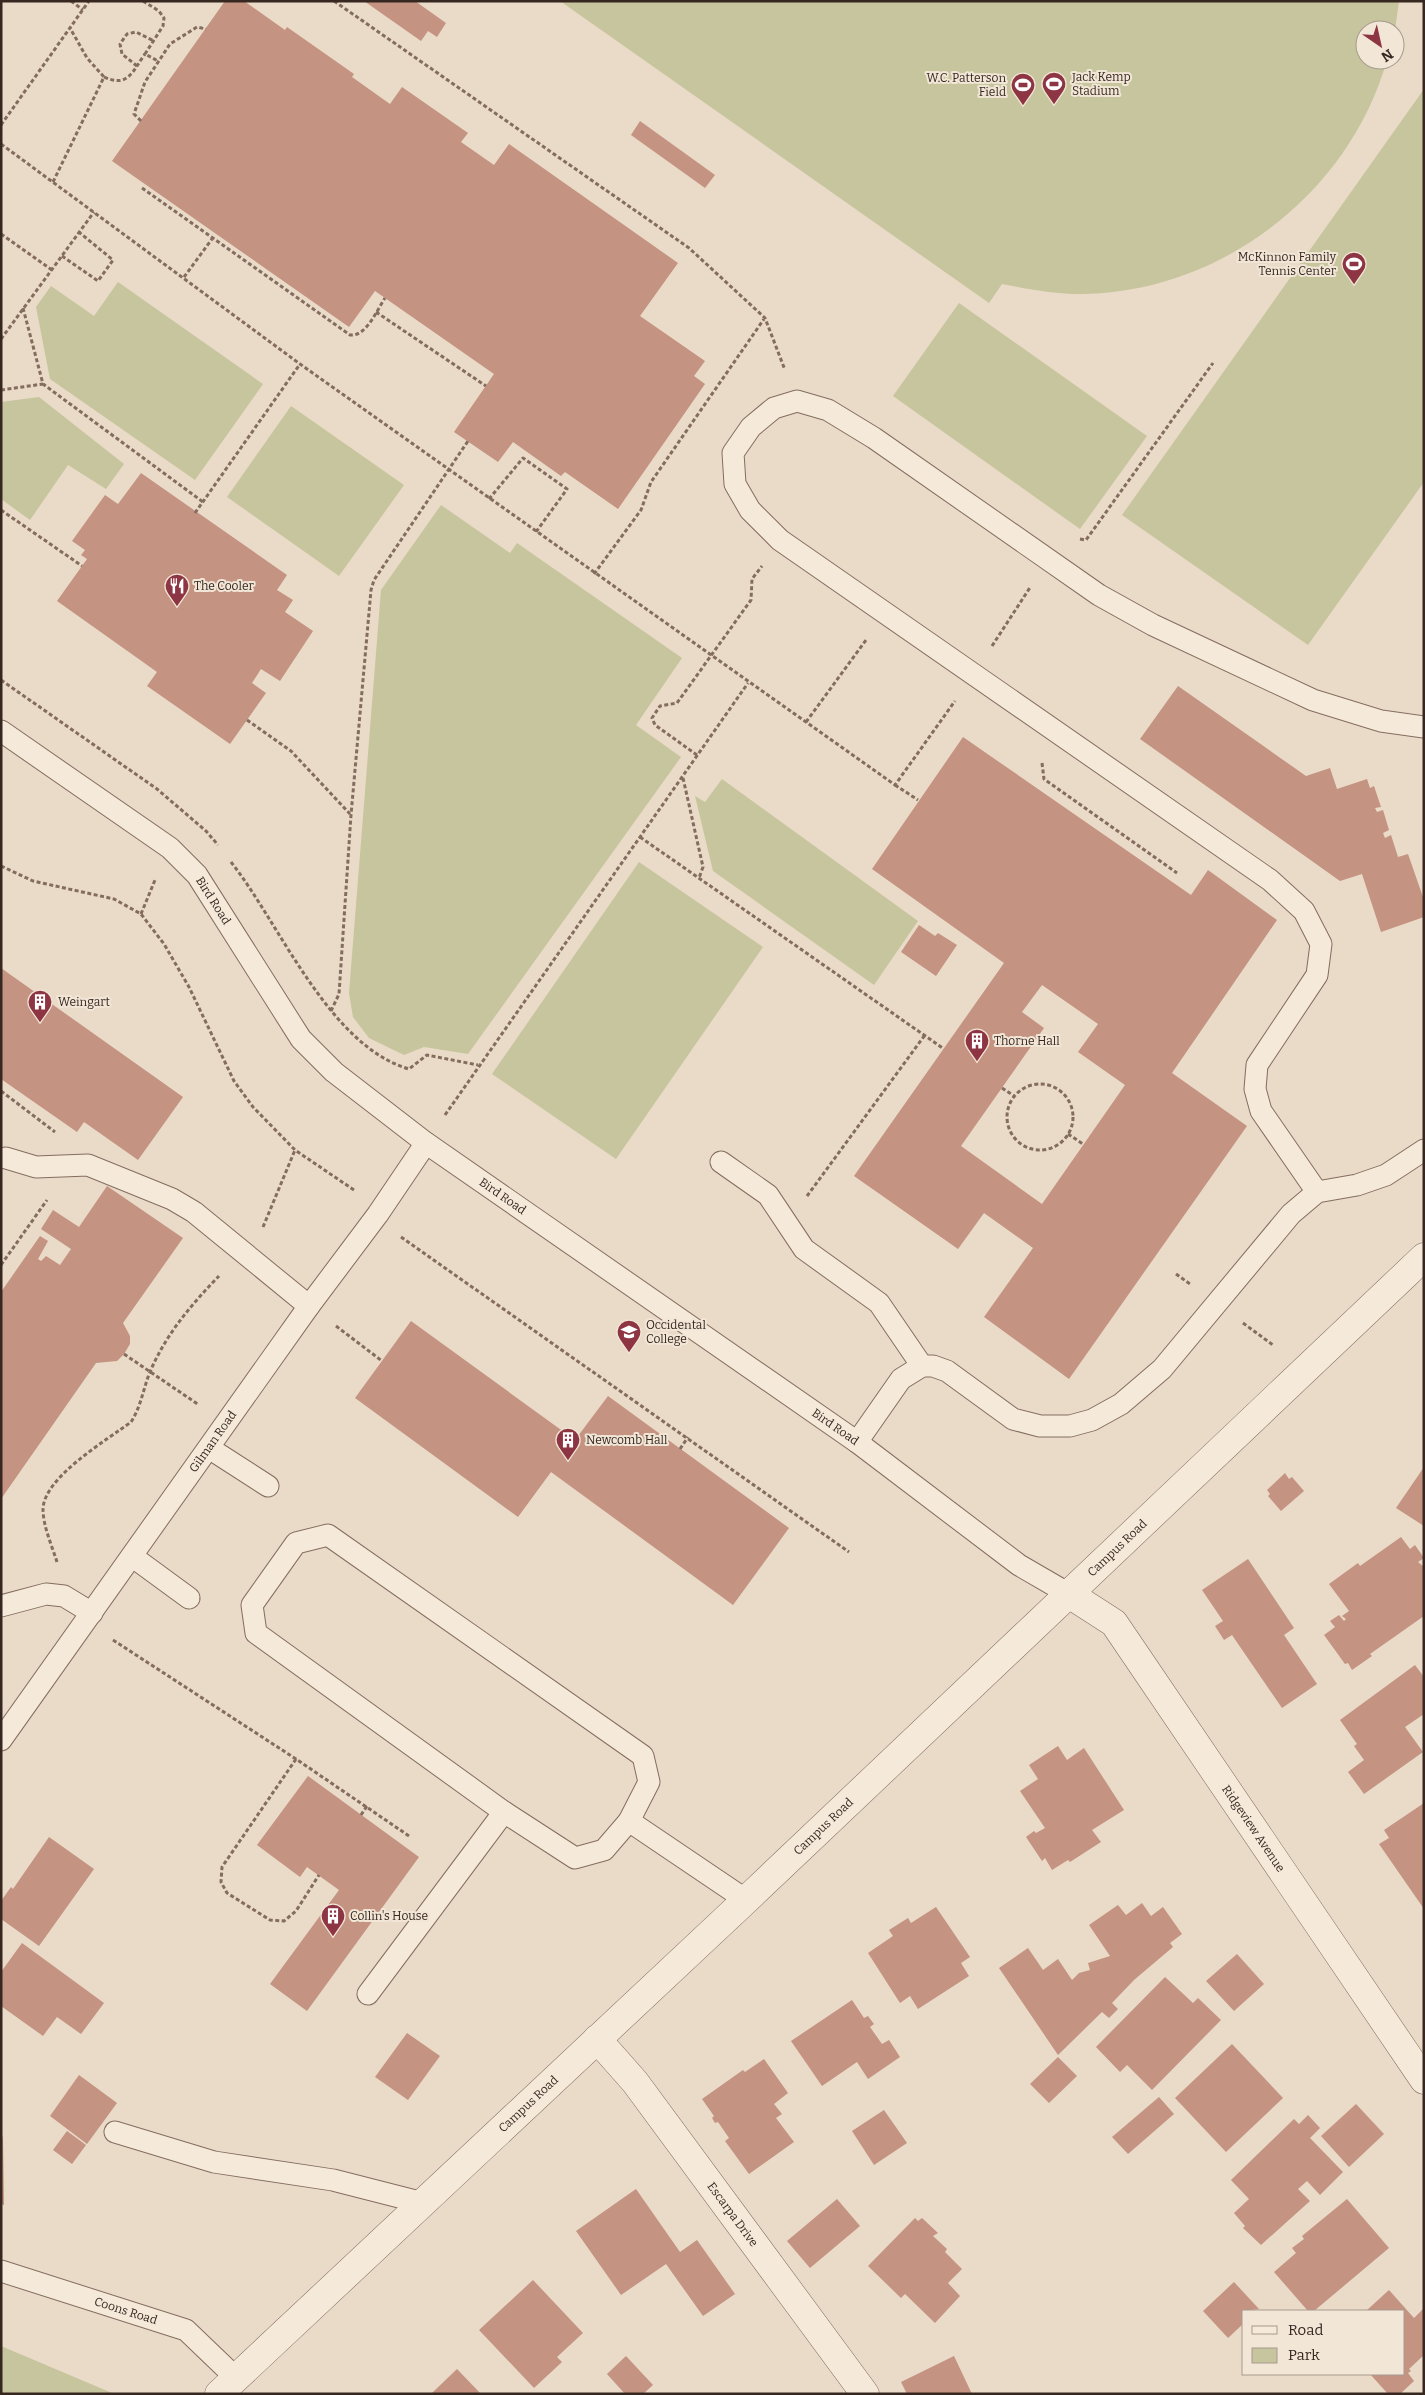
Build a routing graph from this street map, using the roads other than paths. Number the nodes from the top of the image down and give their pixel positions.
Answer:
1 (1424, 727) edge
2 (1, 731) edge
3 (426, 1143) junction
4 (1424, 1150) edge
5 (6, 1158) dead end
6 (721, 1162) dead end
7 (1317, 1192) junction
8 (1424, 1257) edge
9 (310, 1306) junction
10 (922, 1366) junction
11 (857, 1442) junction
12 (209, 1448) junction
13 (268, 1486) dead end
14 (133, 1557) junction
15 (1069, 1594) junction
16 (189, 1598) dead end
17 (1, 1606) edge
18 (89, 1618) junction
19 (1, 1740) edge
20 (504, 1812) junction
21 (629, 1821) junction
22 (746, 1900) junction
23 (368, 1994) dead end
24 (597, 2039) junction
25 (1424, 2080) edge
26 (115, 2132) dead end
27 (423, 2203) junction
28 (1, 2271) edge
29 (227, 2386) edge
30 (865, 2394) edge

1 - 7 lane
2 - 3 lane, Bird Road
3 - 9 lane, Gilman Road
3 - 11 lane, Bird Road
4 - 7 lane
5 - 9 lane
6 - 10 lane
7 - 10 lane
8 - 15 street, Campus Road
9 - 12 lane, Gilman Road
10 - 11 lane
11 - 15 lane, Bird Road
12 - 13 lane
12 - 14 lane, Gilman Road
14 - 16 lane
14 - 18 lane, Gilman Road
15 - 22 street, Campus Road
15 - 25 street, Ridgeview Avenue
17 - 18 lane
18 - 19 lane, Gilman Road
20 - 21 lane
20 - 21 lane
20 - 23 lane
21 - 22 lane
22 - 24 street, Campus Road
24 - 27 street, Campus Road
24 - 30 street, Escarpa Drive
26 - 27 lane
27 - 29 street, Campus Road
28 - 29 lane, Coons Road

